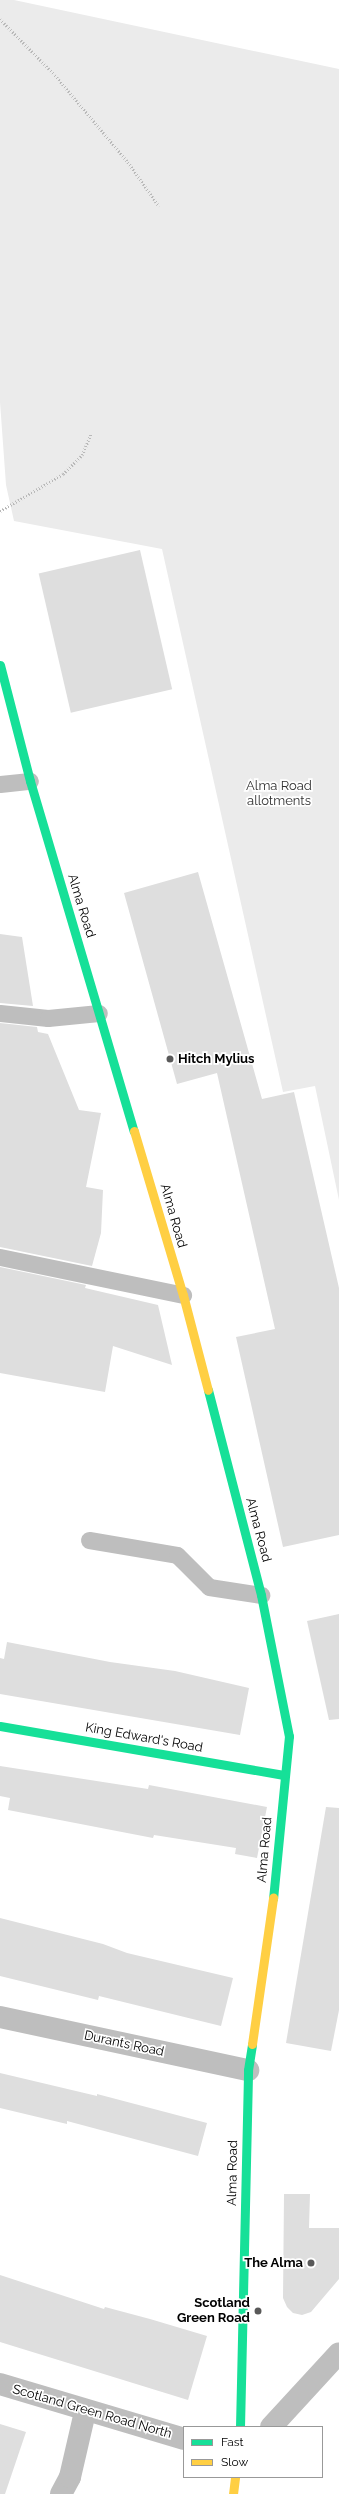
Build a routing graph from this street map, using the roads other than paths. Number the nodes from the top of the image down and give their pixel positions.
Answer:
1 (0, 665) edge
2 (6, 715) edge
3 (30, 781) junction
4 (0, 784) edge
5 (0, 1013) edge
6 (100, 1013) junction
7 (0, 1257) edge
8 (183, 1295) junction
9 (89, 1540) dead end
10 (261, 1595) junction
11 (0, 1726) edge
12 (284, 1775) junction
13 (0, 2018) edge
14 (248, 2070) junction
15 (339, 2353) edge
16 (0, 2384) edge
17 (85, 2412) junction
18 (240, 2426) edge
19 (272, 2426) edge
20 (183, 2439) edge
21 (235, 2478) edge
22 (61, 2494) edge
23 (233, 2494) edge

1 - 2 street, Alma Road
2 - 3 street, Alma Road
3 - 4 lane
3 - 6 street, Alma Road
5 - 6 lane
6 - 8 street, Alma Road
7 - 8 lane
8 - 10 street, Alma Road
9 - 10 lane
10 - 12 street, Alma Road
11 - 12 street, King Edward's Road
12 - 14 street, Alma Road
13 - 14 street, Durants Road
14 - 18 street, Alma Road
15 - 19 street
16 - 17 street, Scotland Green Road North
17 - 20 street, Scotland Green Road North
17 - 22 street
21 - 23 street

